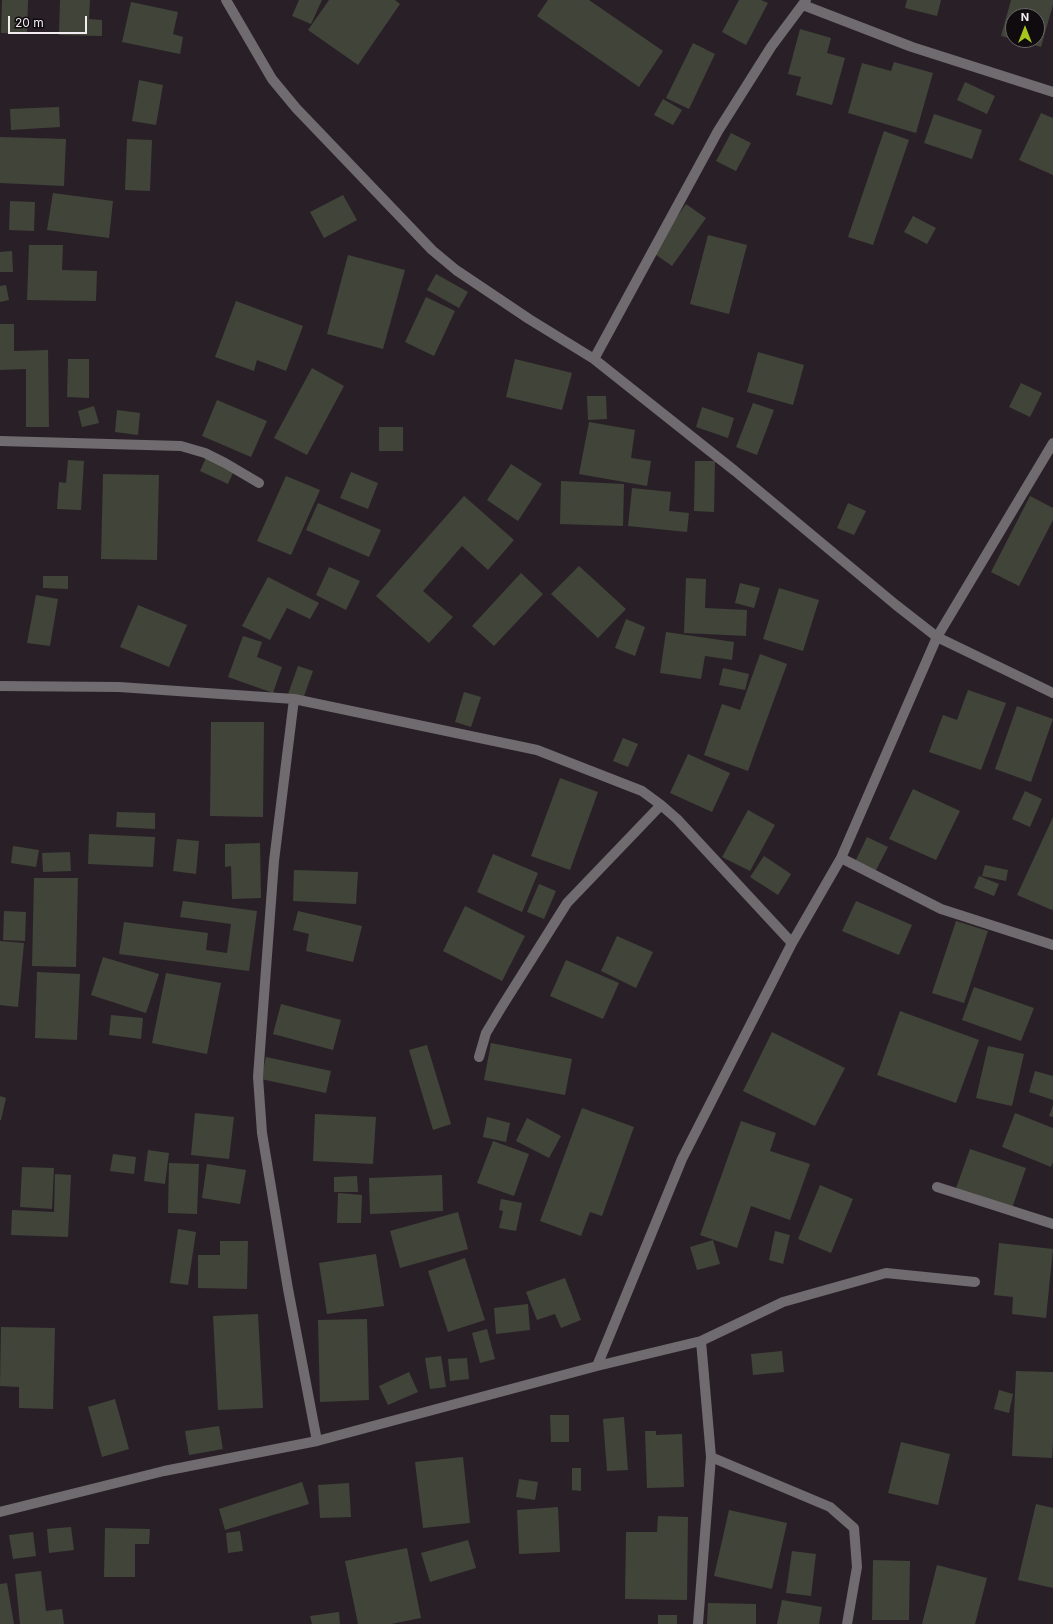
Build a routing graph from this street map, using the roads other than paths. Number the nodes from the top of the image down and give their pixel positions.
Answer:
1 (226, 0) edge
2 (804, 3) edge
3 (1053, 92) edge
4 (594, 359) junction
5 (0, 441) edge
6 (1053, 443) edge
7 (259, 483) dead end
8 (937, 637) junction
9 (0, 686) edge
10 (1053, 693) edge
11 (294, 699) junction
12 (661, 805) junction
13 (841, 858) junction
14 (792, 943) junction
15 (1053, 945) edge
16 (479, 1057) dead end
17 (937, 1187) dead end
18 (1053, 1224) edge
19 (975, 1282) dead end
20 (701, 1341) junction
21 (597, 1366) junction
22 (317, 1441) junction
23 (711, 1457) junction
24 (0, 1512) edge
25 (698, 1624) edge
26 (847, 1624) edge

1 - 4 street
2 - 3 street
2 - 4 street
4 - 8 street
5 - 7 street
6 - 8 street
8 - 10 street
8 - 13 street
9 - 11 street
11 - 12 street
11 - 22 street
12 - 14 street
12 - 16 street
13 - 14 street
13 - 15 street
14 - 21 street
17 - 18 street
19 - 20 street
20 - 21 street
20 - 23 street
21 - 22 street
22 - 24 street
23 - 25 street
23 - 26 street

